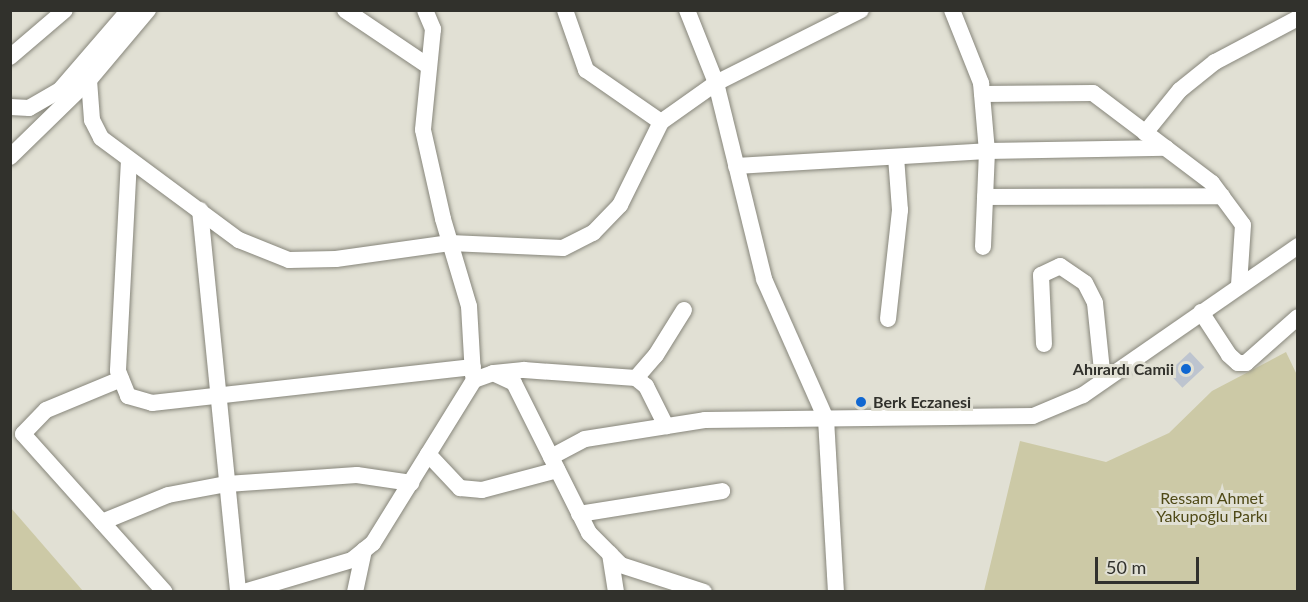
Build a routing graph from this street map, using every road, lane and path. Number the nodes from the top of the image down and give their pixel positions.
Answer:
1 (65, 10) edge
2 (129, 10) edge
3 (148, 10) edge
4 (345, 10) edge
5 (425, 10) edge
6 (687, 10) edge
7 (861, 10) edge
8 (952, 10) edge
9 (571, 13) edge
10 (1298, 18) edge
11 (10, 57) edge
12 (428, 66) junction
13 (88, 80) junction
14 (716, 83) junction
15 (982, 94) junction
16 (10, 107) edge
17 (661, 122) junction
18 (1145, 133) junction
19 (1166, 148) junction
20 (987, 151) junction
21 (10, 157) edge
22 (896, 157) junction
23 (129, 160) junction
24 (736, 166) junction
25 (1222, 196) junction
26 (985, 197) junction
27 (200, 210) junction
28 (450, 243) junction
29 (1298, 246) edge
30 (983, 247) dead end
31 (1239, 286) junction
32 (684, 310) dead end
33 (1201, 312) junction
34 (1298, 317) edge
35 (888, 319) dead end
36 (1044, 344) dead end
37 (473, 373) junction
38 (493, 374) junction
39 (636, 378) junction
40 (121, 379) junction
41 (1103, 381) junction
42 (218, 395) junction
43 (826, 419) junction
44 (666, 426) junction
45 (428, 454) junction
46 (554, 463) junction
47 (411, 483) junction
48 (227, 484) junction
49 (722, 491) dead end
50 (579, 514) junction
51 (102, 522) junction
52 (364, 550) junction
53 (610, 554) junction
54 (165, 591) edge
55 (248, 591) edge
56 (355, 591) edge
57 (616, 591) edge
58 (704, 591) edge
59 (837, 591) edge

1 - 11 street
2 - 16 street
3 - 13 street
4 - 12 street
5 - 12 street
6 - 14 street
7 - 14 street
8 - 15 street
9 - 17 street
10 - 18 street
12 - 28 street
13 - 21 street
13 - 23 street
14 - 17 street
14 - 24 street
15 - 18 street
15 - 20 street
17 - 28 street
18 - 19 street
19 - 20 street
19 - 25 street
20 - 22 street
20 - 26 street
22 - 24 street
22 - 35 street
23 - 27 street
23 - 40 street
24 - 43 street
25 - 26 street
25 - 31 street
26 - 30 street
27 - 28 street
27 - 42 street
28 - 37 street
29 - 31 street
31 - 33 street
32 - 39 street
33 - 34 street
33 - 41 street
36 - 41 street
37 - 38 street
37 - 42 street
37 - 45 street
38 - 39 street
38 - 46 street
39 - 44 street
40 - 42 street
40 - 51 street
41 - 43 street
42 - 48 street
43 - 44 street
43 - 59 street
44 - 46 street
45 - 46 street
45 - 47 street
46 - 50 street
47 - 48 street
47 - 52 street
48 - 51 street
48 - 55 street
49 - 50 street
50 - 53 street
51 - 54 street
52 - 55 street
52 - 56 street
53 - 57 street
53 - 58 street

